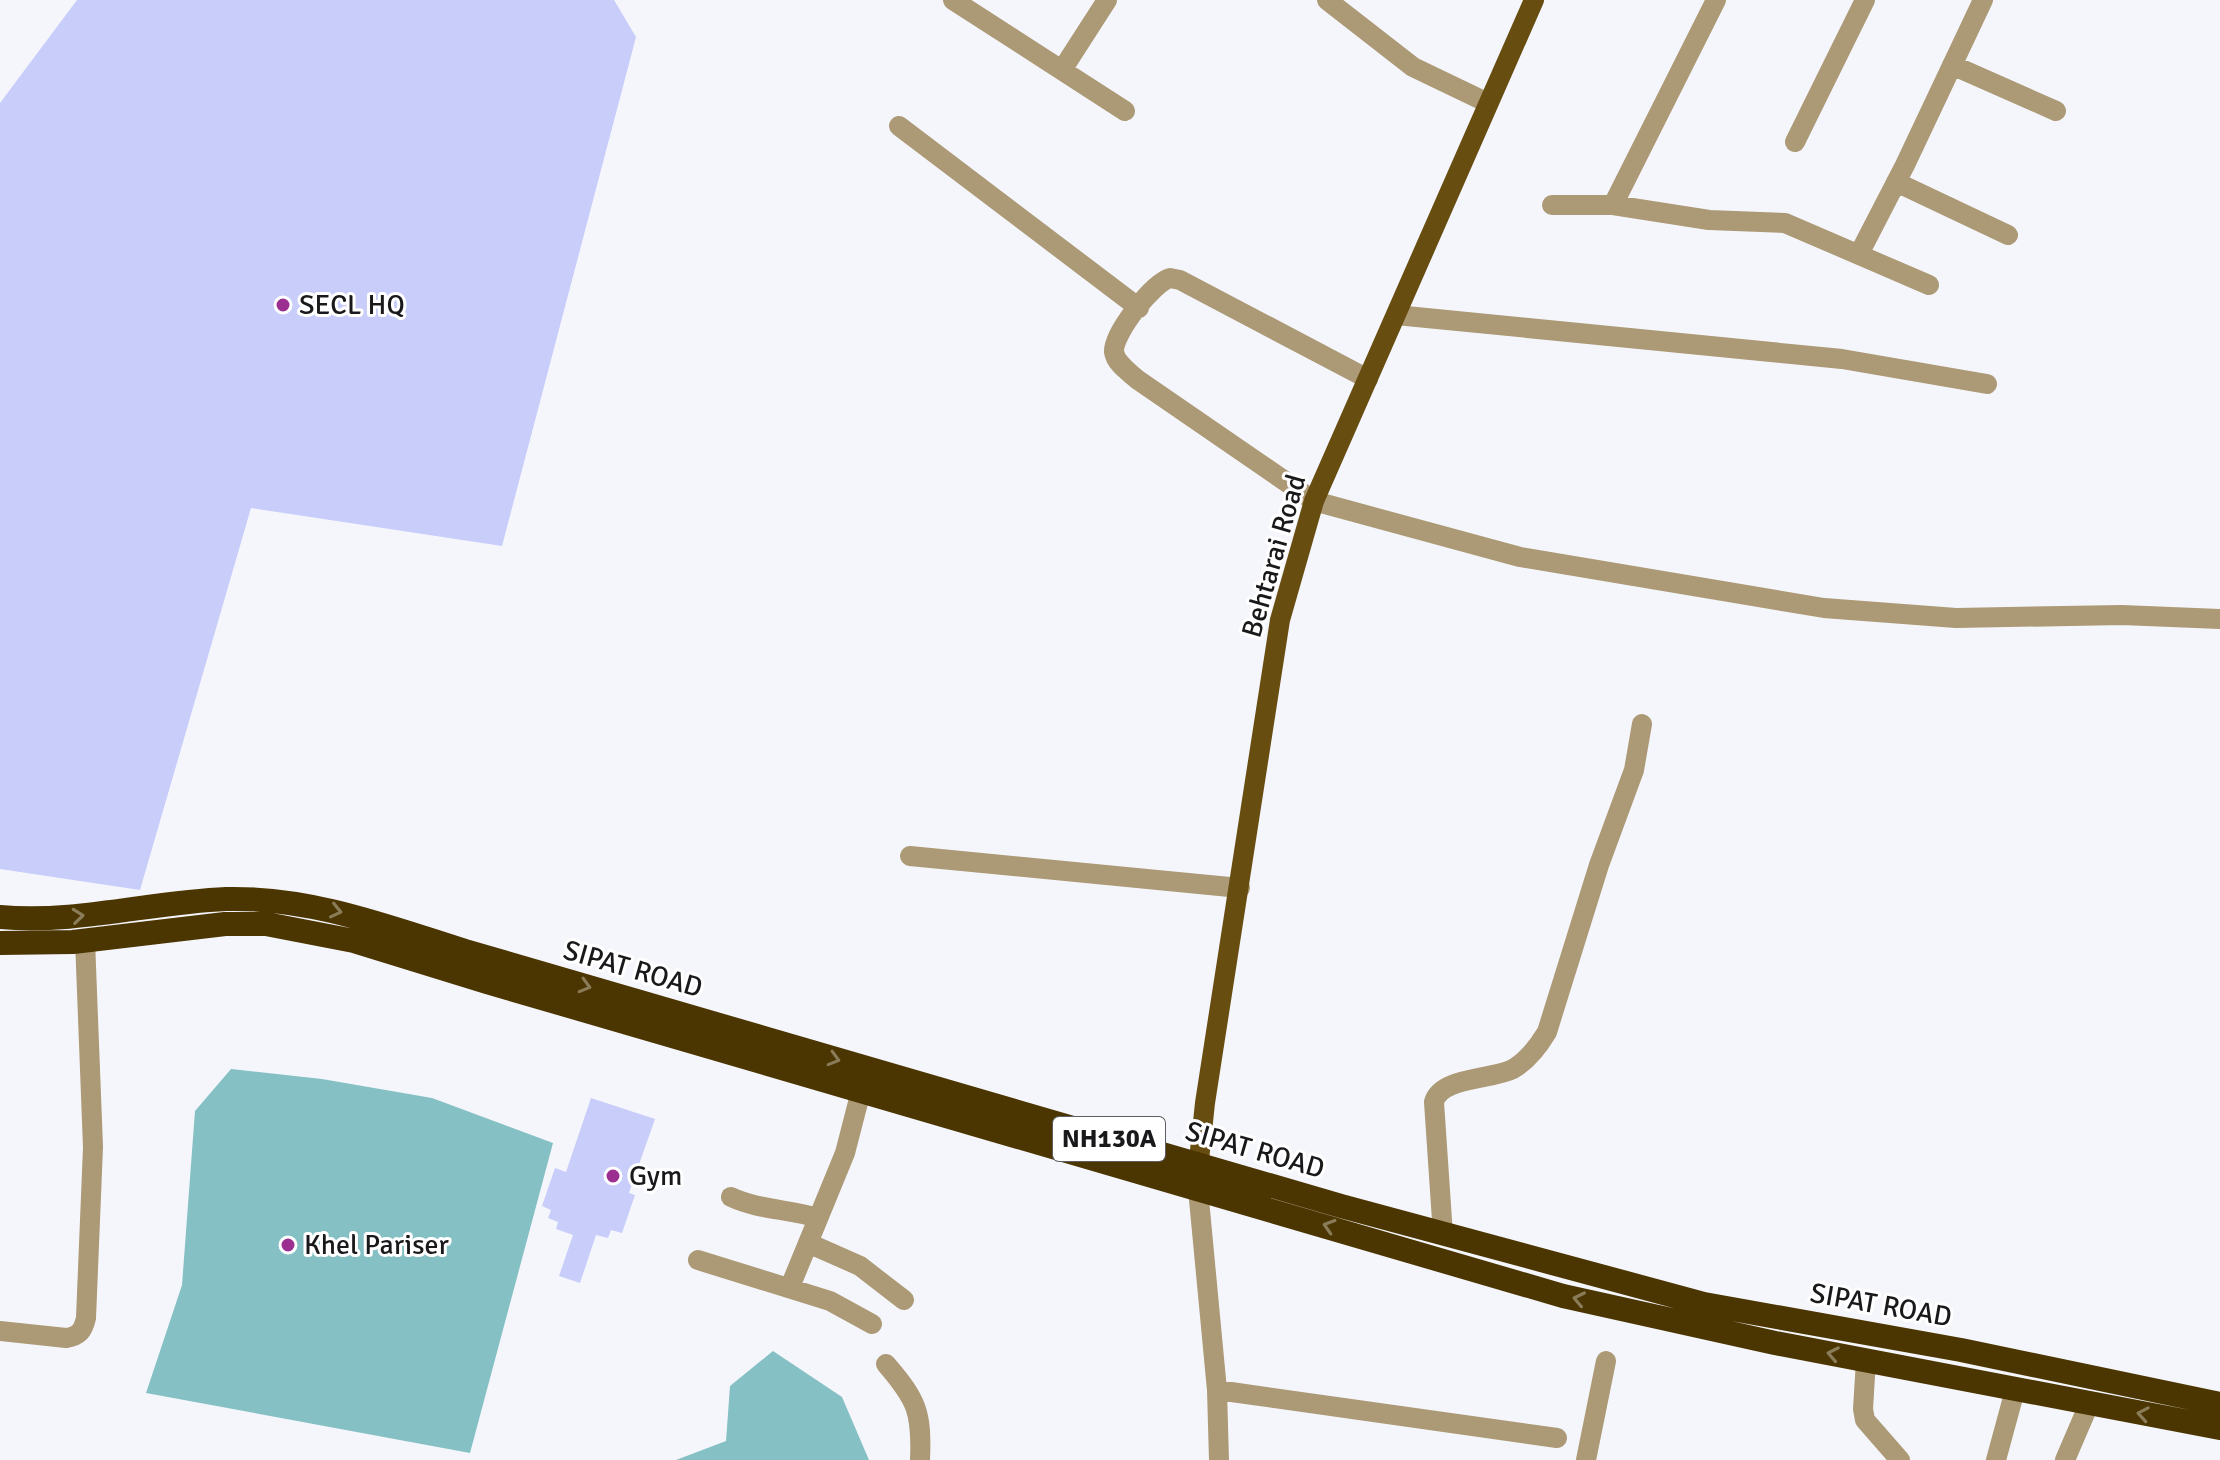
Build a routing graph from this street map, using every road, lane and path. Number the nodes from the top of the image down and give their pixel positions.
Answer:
1 (953, 0) edge
2 (1107, 0) edge
3 (1327, 0) edge
4 (1534, 0) edge
5 (1716, 0) edge
6 (1865, 0) edge
7 (1983, 0) edge
8 (1952, 65) junction
9 (1062, 70) junction
10 (1488, 103) junction
11 (1125, 111) dead end
12 (2056, 111) dead end
13 (899, 126) dead end
14 (1795, 142) dead end
15 (1896, 182) junction
16 (1552, 205) dead end
17 (1613, 205) junction
18 (2008, 235) dead end
19 (1859, 254) junction
20 (1929, 285) dead end
21 (1139, 308) junction
22 (1396, 315) junction
23 (1368, 379) junction
24 (1987, 384) dead end
25 (1314, 501) junction
26 (2220, 619) edge
27 (1642, 724) dead end
28 (910, 856) dead end
29 (1240, 888) junction
30 (0, 917) edge
31 (85, 940) junction
32 (0, 943) edge
33 (861, 1091) junction
34 (1197, 1177) junction
35 (731, 1197) dead end
36 (818, 1218) junction
37 (1443, 1235) junction
38 (808, 1243) junction
39 (698, 1260) dead end
40 (790, 1287) junction
41 (904, 1300) dead end
42 (872, 1324) dead end
43 (0, 1331) edge
44 (1866, 1360) junction
45 (1606, 1361) dead end
46 (886, 1364) dead end
47 (1217, 1390) junction
48 (2015, 1390) junction
49 (2089, 1404) junction
50 (2220, 1404) edge
51 (2220, 1428) edge
52 (1557, 1438) dead end
53 (920, 1460) edge
54 (1219, 1460) edge
55 (1586, 1460) edge
56 (1900, 1460) edge
57 (1996, 1460) edge
58 (2065, 1460) edge

1 - 9 street
2 - 9 street
3 - 10 street
4 - 10 main road, Behtarai Road
5 - 17 street
6 - 14 street
7 - 8 street
8 - 12 street
8 - 15 street
9 - 11 street
10 - 22 main road, Behtarai Road
13 - 21 street
15 - 18 street
15 - 19 street
16 - 17 street
17 - 19 street
19 - 20 street
21 - 23 street
21 - 25 street
22 - 23 main road, Behtarai Road
22 - 24 street
23 - 25 main road, Behtarai Road
25 - 26 street
25 - 29 main road, Behtarai Road
27 - 37 street
28 - 29 street
29 - 34 main road, Behtarai Road
30 -> 34 highway, SIPAT ROAD / NH130A
31 - 32 highway, SIPAT ROAD / NH130A
31 - 33 highway, SIPAT ROAD / NH130A
31 - 43 street
33 - 34 highway, SIPAT ROAD / NH130A
33 - 36 street
34 - 37 highway, SIPAT ROAD / NH130A
44 -> 34 highway, SIPAT ROAD / NH130A
34 - 47 street
35 - 36 street
36 - 38 street
37 - 50 highway, SIPAT ROAD / NH130A
38 - 40 street
38 - 41 street
39 - 40 street
40 - 42 street
44 - 48 highway, SIPAT ROAD / NH130A
44 - 56 street
45 - 55 street
46 - 53 street
47 - 52 street
47 - 54 street
48 - 49 highway, SIPAT ROAD / NH130A
48 - 57 street
51 -> 49 highway, SIPAT ROAD / NH130A
49 - 58 street

